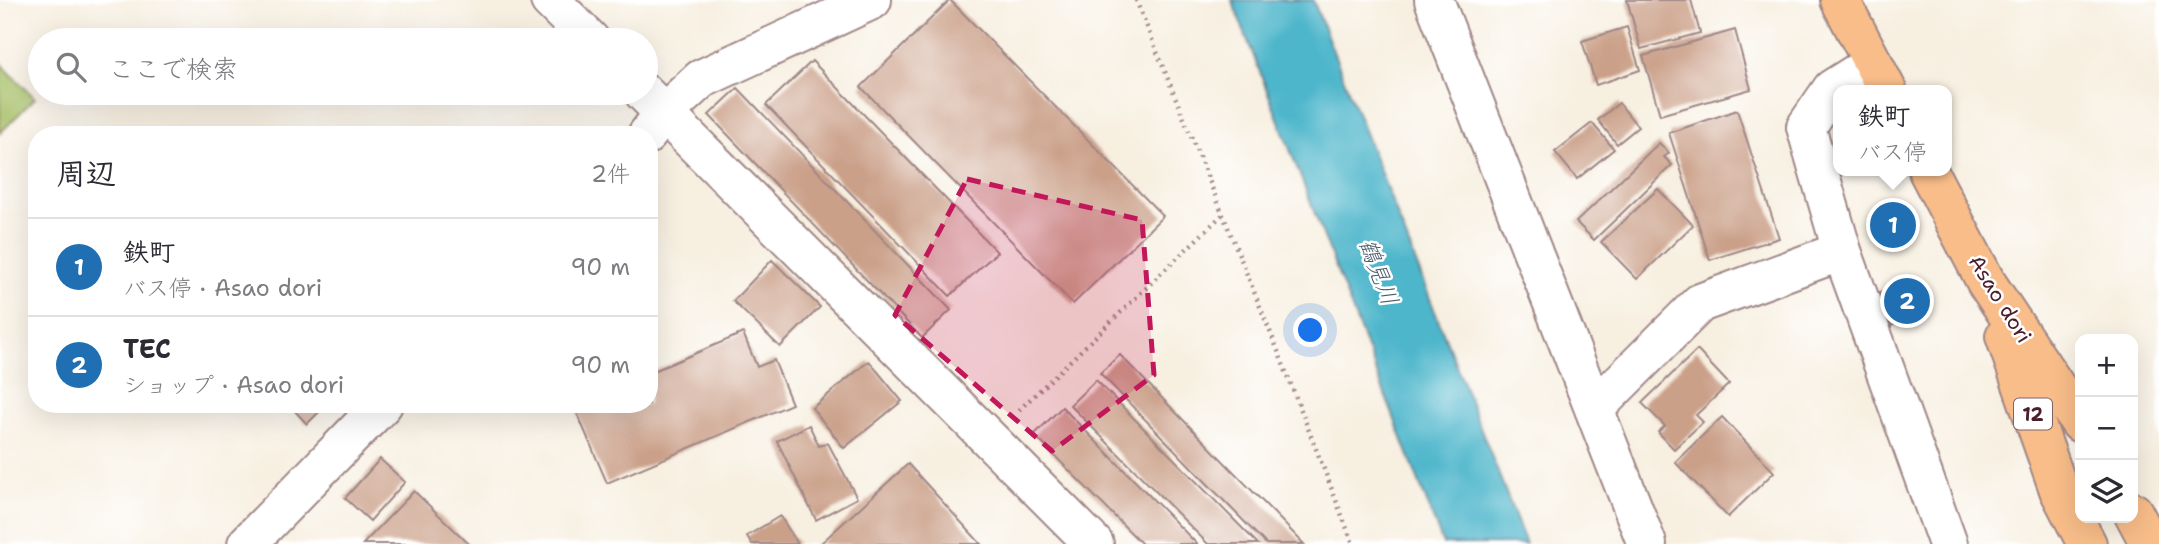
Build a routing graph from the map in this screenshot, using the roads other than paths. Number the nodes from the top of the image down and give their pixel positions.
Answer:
1 (550, 0) edge
2 (872, 0) edge
3 (1434, 0) edge
4 (1840, 0) edge
5 (578, 28) edge
6 (1880, 77) edge
7 (1848, 85) edge
8 (1833, 89) edge
9 (652, 114) edge
10 (1931, 176) edge
11 (1842, 251) junction
12 (1986, 282) junction
13 (1594, 409) junction
14 (374, 413) edge
15 (2075, 416) edge
16 (2138, 522) edge
17 (247, 544) edge
18 (1094, 544) edge
19 (1647, 544) edge
20 (1948, 544) edge
21 (2087, 544) edge
22 (2150, 544) edge

1 - 5 street
2 - 9 street
3 - 13 street
4 - 6 main road
6 - 7 street
8 - 11 street
9 - 18 street
10 - 12 main road, Asao dori / 12
11 - 13 street
11 - 20 street
12 - 15 main road, Asao dori / 12
12 - 21 main road, 12
13 - 19 street
14 - 17 street
16 - 22 main road

